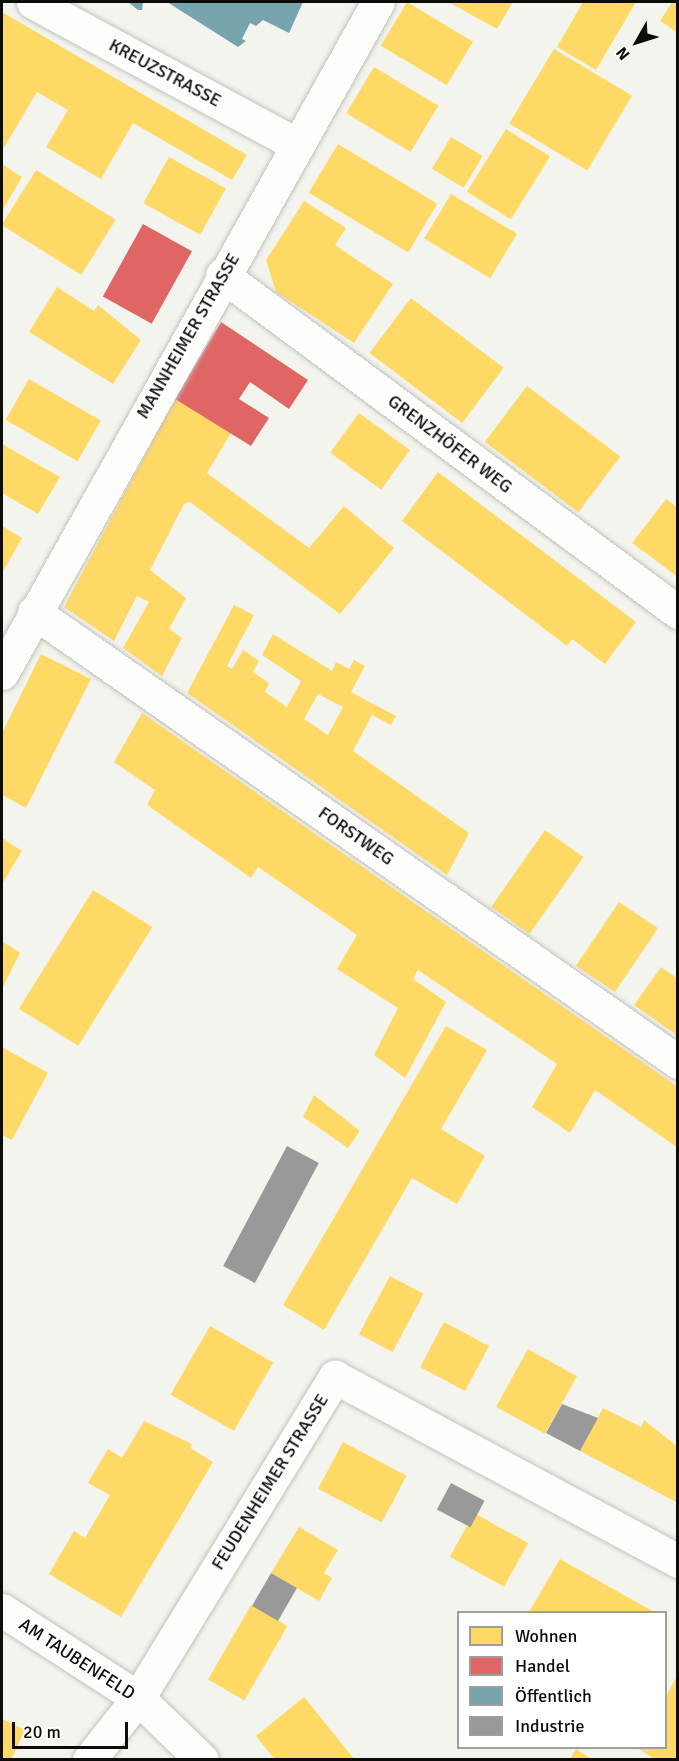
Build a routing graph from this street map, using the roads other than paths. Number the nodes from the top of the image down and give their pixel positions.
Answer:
1 (33, 2) edge
2 (378, 2) edge
3 (298, 145) junction
4 (222, 275) junction
5 (34, 612) junction
6 (678, 612) edge
7 (2, 673) edge
8 (678, 1062) edge
9 (678, 1561) edge
10 (2, 1610) edge
11 (138, 1698) junction
12 (88, 1760) edge
13 (202, 1760) edge

1 - 3 street, KREUZSTRASSE
2 - 3 street, MANNHEIMER STRASSE
3 - 4 street, MANNHEIMER STRASSE
4 - 5 street, MANNHEIMER STRASSE
4 - 6 street, GRENZHÖFER WEG
5 - 7 street, MANNHEIMER STRASSE
5 - 8 street, FORSTWEG
9 - 11 street, FEUDENHEIMER STRASSE
10 - 11 street, AM TAUBENFELD
11 - 12 street, FEUDENHEIMER STRASSE
11 - 13 street, AM TAUBENFELD

